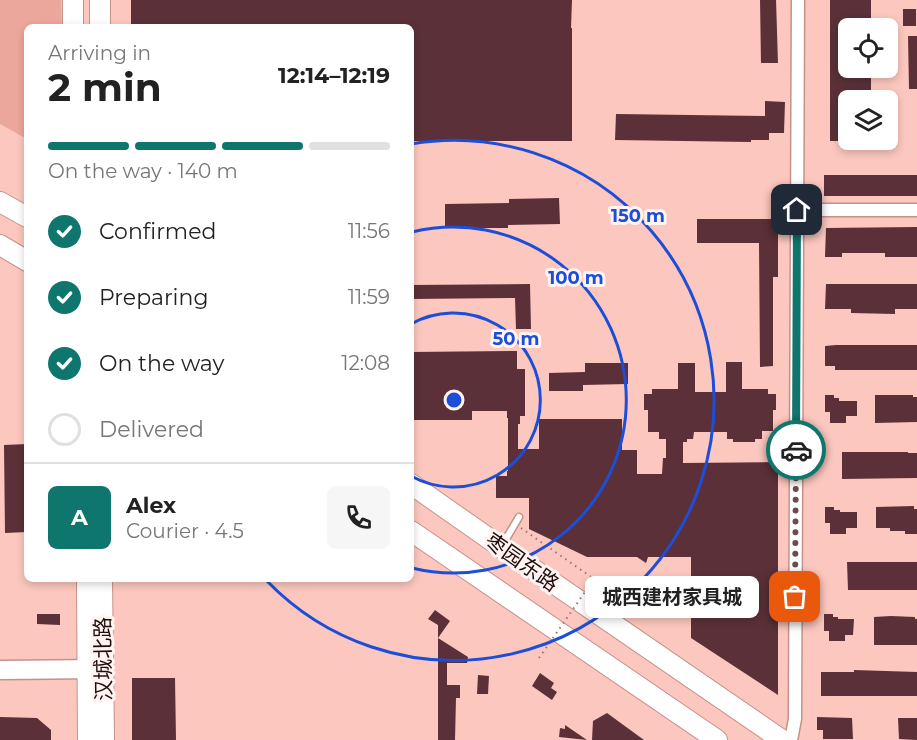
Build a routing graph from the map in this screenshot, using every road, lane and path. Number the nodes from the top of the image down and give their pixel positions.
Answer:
1 (73, 0) edge
2 (100, 0) edge
3 (798, 0) edge
4 (73, 24) edge
5 (100, 24) edge
6 (0, 202) edge
7 (797, 210) junction
8 (917, 210) edge
9 (24, 215) edge
10 (0, 245) edge
11 (24, 259) edge
12 (414, 486) edge
13 (519, 517) dead end
14 (515, 523) junction
15 (414, 533) edge
16 (501, 548) junction
17 (87, 582) edge
18 (102, 582) edge
19 (539, 658) dead end
20 (96, 669) junction
21 (0, 670) edge
22 (88, 740) edge
23 (104, 740) edge
24 (717, 740) edge
25 (782, 740) edge
26 (791, 740) edge

1 - 4 main road
2 - 5 main road
3 - 7 street
6 - 9 main road
7 - 8 street
7 - 26 street
10 - 11 main road
12 - 16 main road, 枣园东路
13 - 14 lane
14 - 16 lane
14 - 19 path, bridge
15 - 24 main road, 枣园东路
16 - 25 main road, 枣园东路
17 - 20 main road, 汉城北路
18 - 20 main road, 汉城北路
20 - 21 street
20 - 22 main road, 汉城北路
20 - 23 main road, 汉城北路

